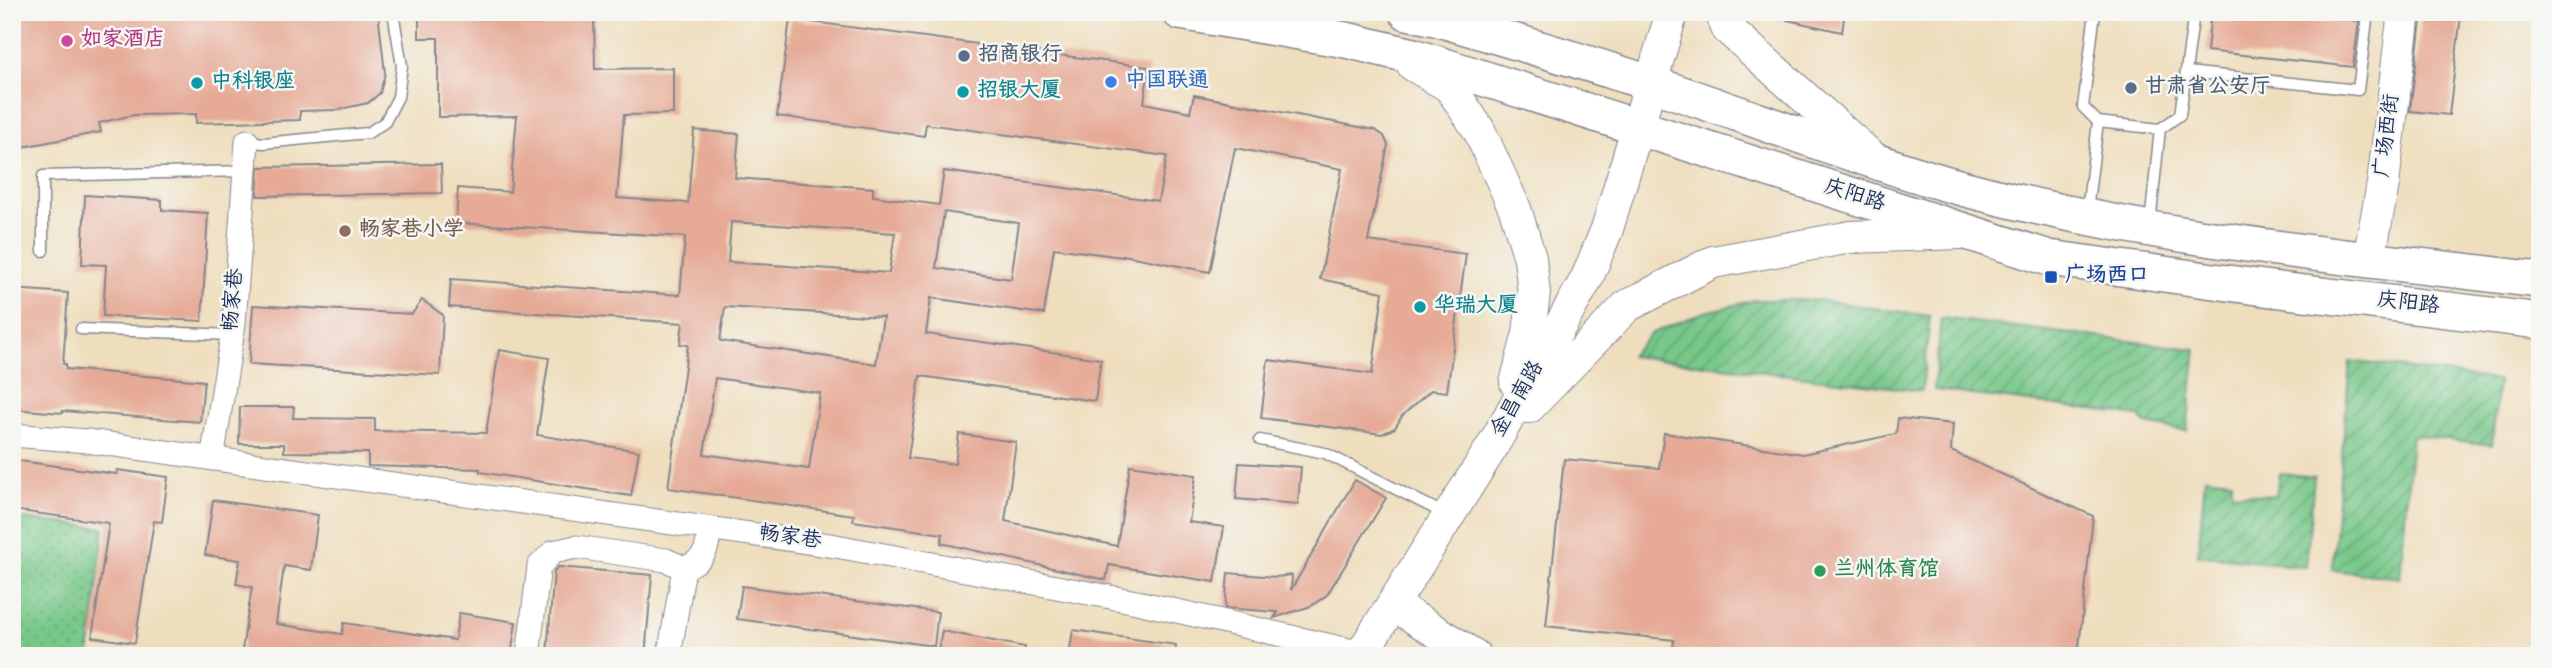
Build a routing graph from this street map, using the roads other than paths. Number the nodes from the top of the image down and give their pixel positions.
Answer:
1 (393, 12) edge
2 (1180, 12) edge
3 (1407, 12) edge
4 (1672, 12) edge
5 (1721, 12) edge
6 (2095, 12) edge
7 (2194, 12) edge
8 (2368, 12) edge
9 (2404, 12) edge
10 (1346, 40) junction
11 (2187, 72) junction
12 (1644, 106) junction
13 (2098, 122) junction
14 (2160, 129) junction
15 (247, 141) joint
16 (1875, 160) junction
17 (245, 171) junction
18 (2087, 217) junction
19 (2149, 230) junction
20 (1968, 233) junction
21 (43, 251) dead end
22 (2369, 259) junction
23 (2540, 280) edge
24 (2540, 321) edge
25 (82, 329) dead end
26 (232, 335) junction
27 (12, 435) edge
28 (1260, 440) dead end
29 (1492, 447) junction
30 (212, 459) junction
31 (1449, 516) junction
32 (710, 528) junction
33 (684, 568) junction
34 (1394, 605) junction
35 (1360, 655) edge
36 (528, 656) edge
37 (669, 656) edge
38 (1475, 656) edge

1 - 15 lane
2 - 10 main road, 庆阳路
3 - 12 main road, 庆阳路
4 - 12 street, 金昌南路
5 - 16 street
6 - 13 lane
7 - 11 lane
8 - 11 lane
9 - 22 street, 广场西街
10 - 12 main road, 庆阳路
10 - 29 street
11 - 14 lane
12 - 16 main road, 庆阳路
12 - 20 main road, 庆阳路
12 - 29 street, 金昌南路
13 - 14 lane
13 - 18 lane
14 - 19 lane
15 - 17 street, 畅家巷
16 - 18 main road, 庆阳路
17 - 21 lane
17 - 26 street, 畅家巷
18 - 19 main road, 庆阳路
19 - 22 main road, 庆阳路
20 - 24 main road, 庆阳路
20 - 29 street
22 - 23 main road, 庆阳路
25 - 26 lane
26 - 30 street, 畅家巷
27 - 30 street, 畅家巷
28 - 31 lane
29 - 31 street, 金昌南路
30 - 32 street, 畅家巷
31 - 34 street, 金昌南路
32 - 33 street
32 - 35 street, 畅家巷
33 - 36 street
33 - 37 street
34 - 35 street, 金昌南路
34 - 38 street

